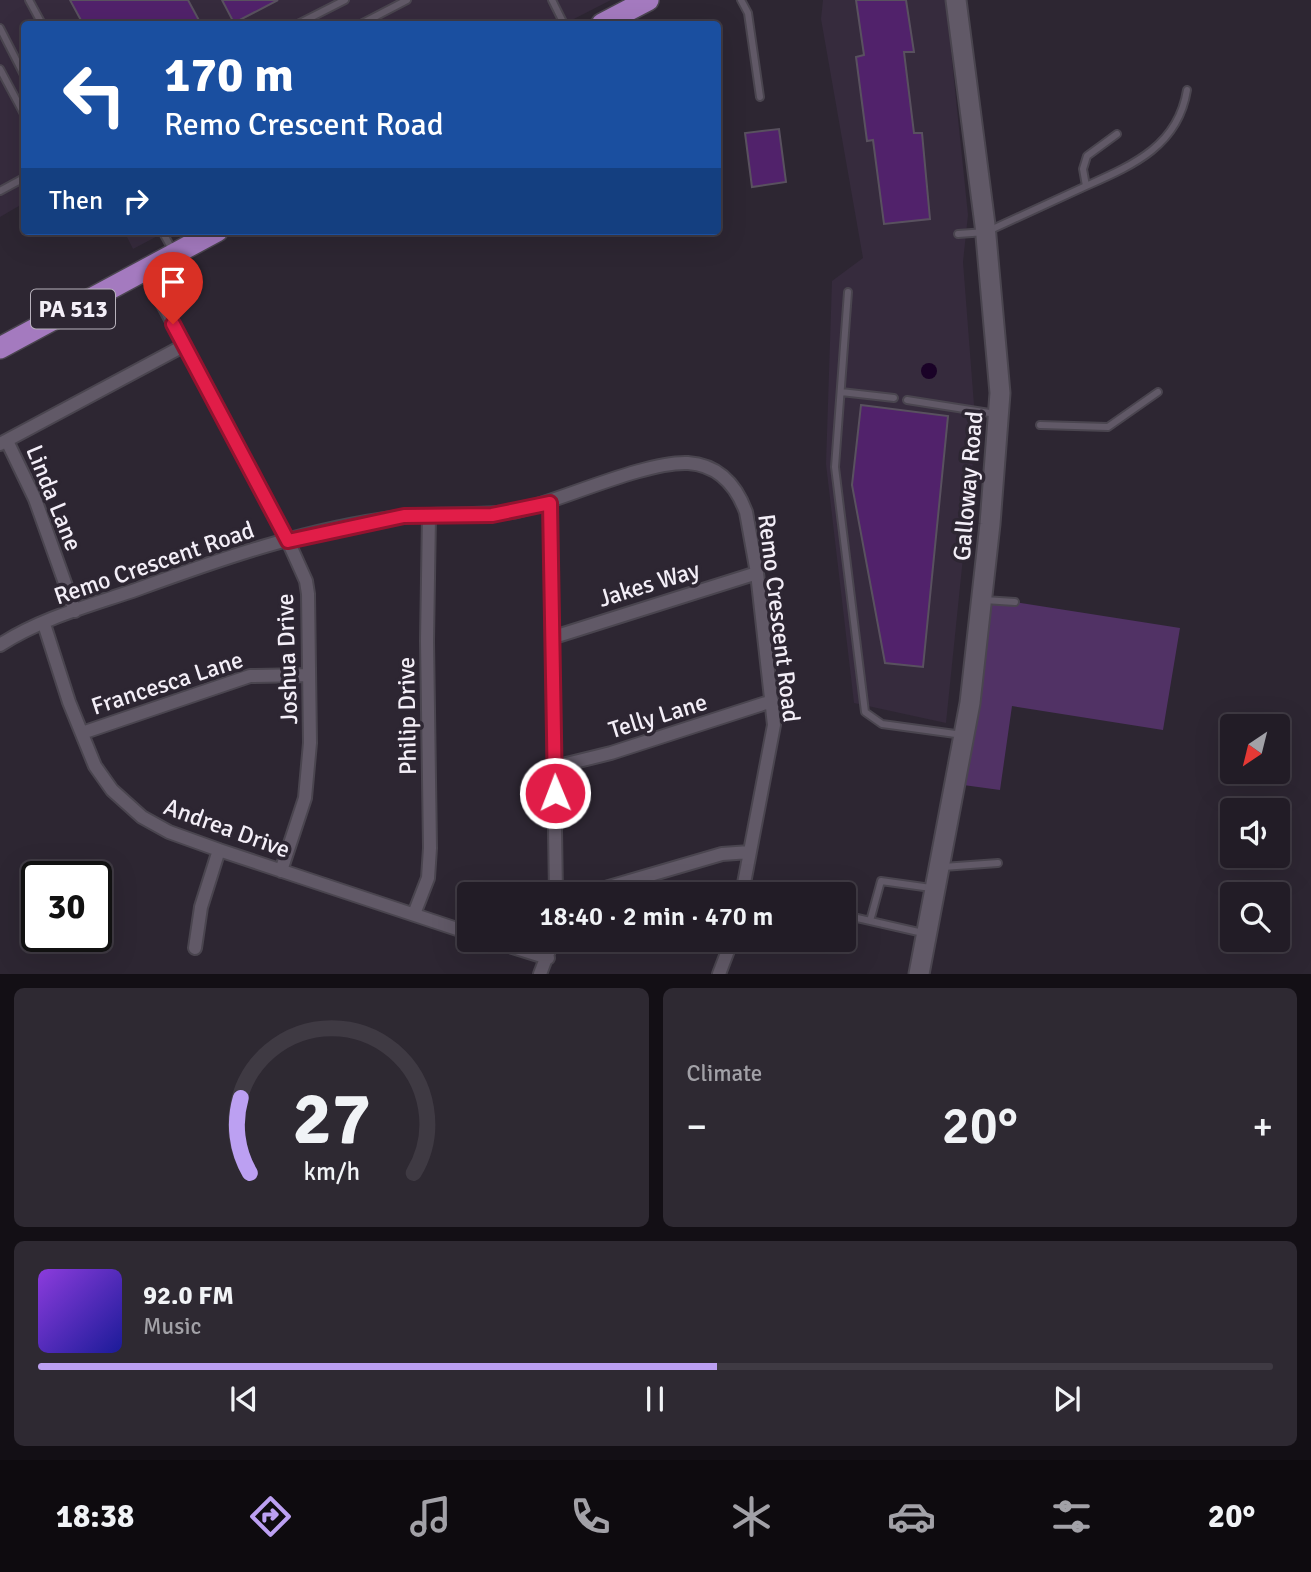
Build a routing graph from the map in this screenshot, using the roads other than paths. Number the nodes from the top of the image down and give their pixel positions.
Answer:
1 (29, 0) edge
2 (345, 0) edge
3 (407, 0) edge
4 (552, 0) edge
5 (648, 0) edge
6 (741, 0) edge
7 (956, 0) edge
8 (40, 21) edge
9 (304, 21) edge
10 (367, 21) edge
11 (562, 21) edge
12 (608, 21) edge
13 (0, 29) edge
14 (0, 69) edge
15 (21, 69) edge
16 (1187, 90) dead end
17 (760, 97) dead end
18 (21, 108) edge
19 (1117, 134) dead end
20 (21, 180) edge
21 (1086, 186) junction
22 (0, 191) edge
23 (986, 232) junction
24 (958, 234) dead end
25 (164, 235) edge
26 (210, 235) edge
27 (174, 254) junction
28 (145, 270) junction
29 (848, 292) dead end
30 (185, 345) junction
31 (0, 348) edge
32 (841, 392) junction
33 (1158, 392) dead end
34 (894, 398) dead end
35 (907, 400) dead end
36 (998, 414) junction
37 (1040, 425) dead end
38 (4, 442) edge
39 (550, 503) junction
40 (429, 515) junction
41 (288, 541) junction
42 (757, 573) junction
43 (982, 600) junction
44 (1015, 602) dead end
45 (75, 611) junction
46 (44, 624) junction
47 (554, 637) junction
48 (0, 645) edge
49 (308, 675) junction
50 (772, 701) junction
51 (82, 733) junction
52 (965, 735) junction
53 (554, 767) junction
54 (219, 850) junction
55 (750, 852) junction
56 (998, 863) dead end
57 (941, 867) junction
58 (281, 871) junction
59 (556, 882) edge
60 (626, 882) edge
61 (744, 882) edge
62 (937, 889) junction
63 (414, 914) junction
64 (856, 918) edge
65 (870, 921) junction
66 (457, 929) edge
67 (928, 934) junction
68 (195, 948) dead end
69 (529, 952) edge
70 (550, 952) edge
71 (727, 952) edge
72 (548, 958) junction
73 (540, 974) edge
74 (719, 974) edge
75 (919, 974) edge

1 - 8 lane
2 - 9 lane
3 - 10 lane
4 - 11 lane
5 - 12 main road
6 - 17 lane
7 - 23 main road, Galloway Road
13 - 15 lane
14 - 18 lane
16 - 21 lane
19 - 21 lane
20 - 22 lane
21 - 23 lane
23 - 24 lane
23 - 36 main road, Galloway Road
25 - 27 lane
26 - 27 main road, PA 513
27 - 28 main road, PA 513
28 - 30 street, Joshua Drive
28 - 31 main road, PA 513
29 - 32 lane
30 - 38 street
30 - 41 street, Joshua Drive
32 - 34 lane
32 - 52 lane
33 - 37 lane
35 - 36 lane
36 - 43 main road, Galloway Road
38 - 45 street, Linda Lane
39 - 40 street, Remo Crescent Road
39 - 42 street, Remo Crescent Road
39 - 47 street
40 - 41 street, Remo Crescent Road
40 - 63 street, Philip Drive
41 - 45 street, Remo Crescent Road
41 - 49 street, Joshua Drive
42 - 47 street, Jakes Way
42 - 50 street, Remo Crescent Road
43 - 44 lane
43 - 52 main road, Galloway Road
45 - 46 street, Remo Crescent Road
46 - 48 street, Remo Crescent Road
46 - 51 street, Andrea Drive
47 - 53 street
49 - 51 street, Francesca Lane
49 - 58 street, Joshua Drive
50 - 53 street, Telly Lane
50 - 55 street, Remo Crescent Road
51 - 54 street, Andrea Drive
52 - 57 main road, Galloway Road
53 - 59 street
54 - 58 street, Andrea Drive
54 - 68 street
55 - 60 street
55 - 61 street, Remo Crescent Road
56 - 57 lane
57 - 62 main road, Galloway Road
58 - 63 street, Andrea Drive
62 - 65 lane
62 - 67 main road, Galloway Road
63 - 66 street, Andrea Drive
64 - 65 lane
65 - 67 lane
67 - 75 main road, Galloway Road
69 - 72 street
70 - 72 street
71 - 74 street
72 - 73 street

